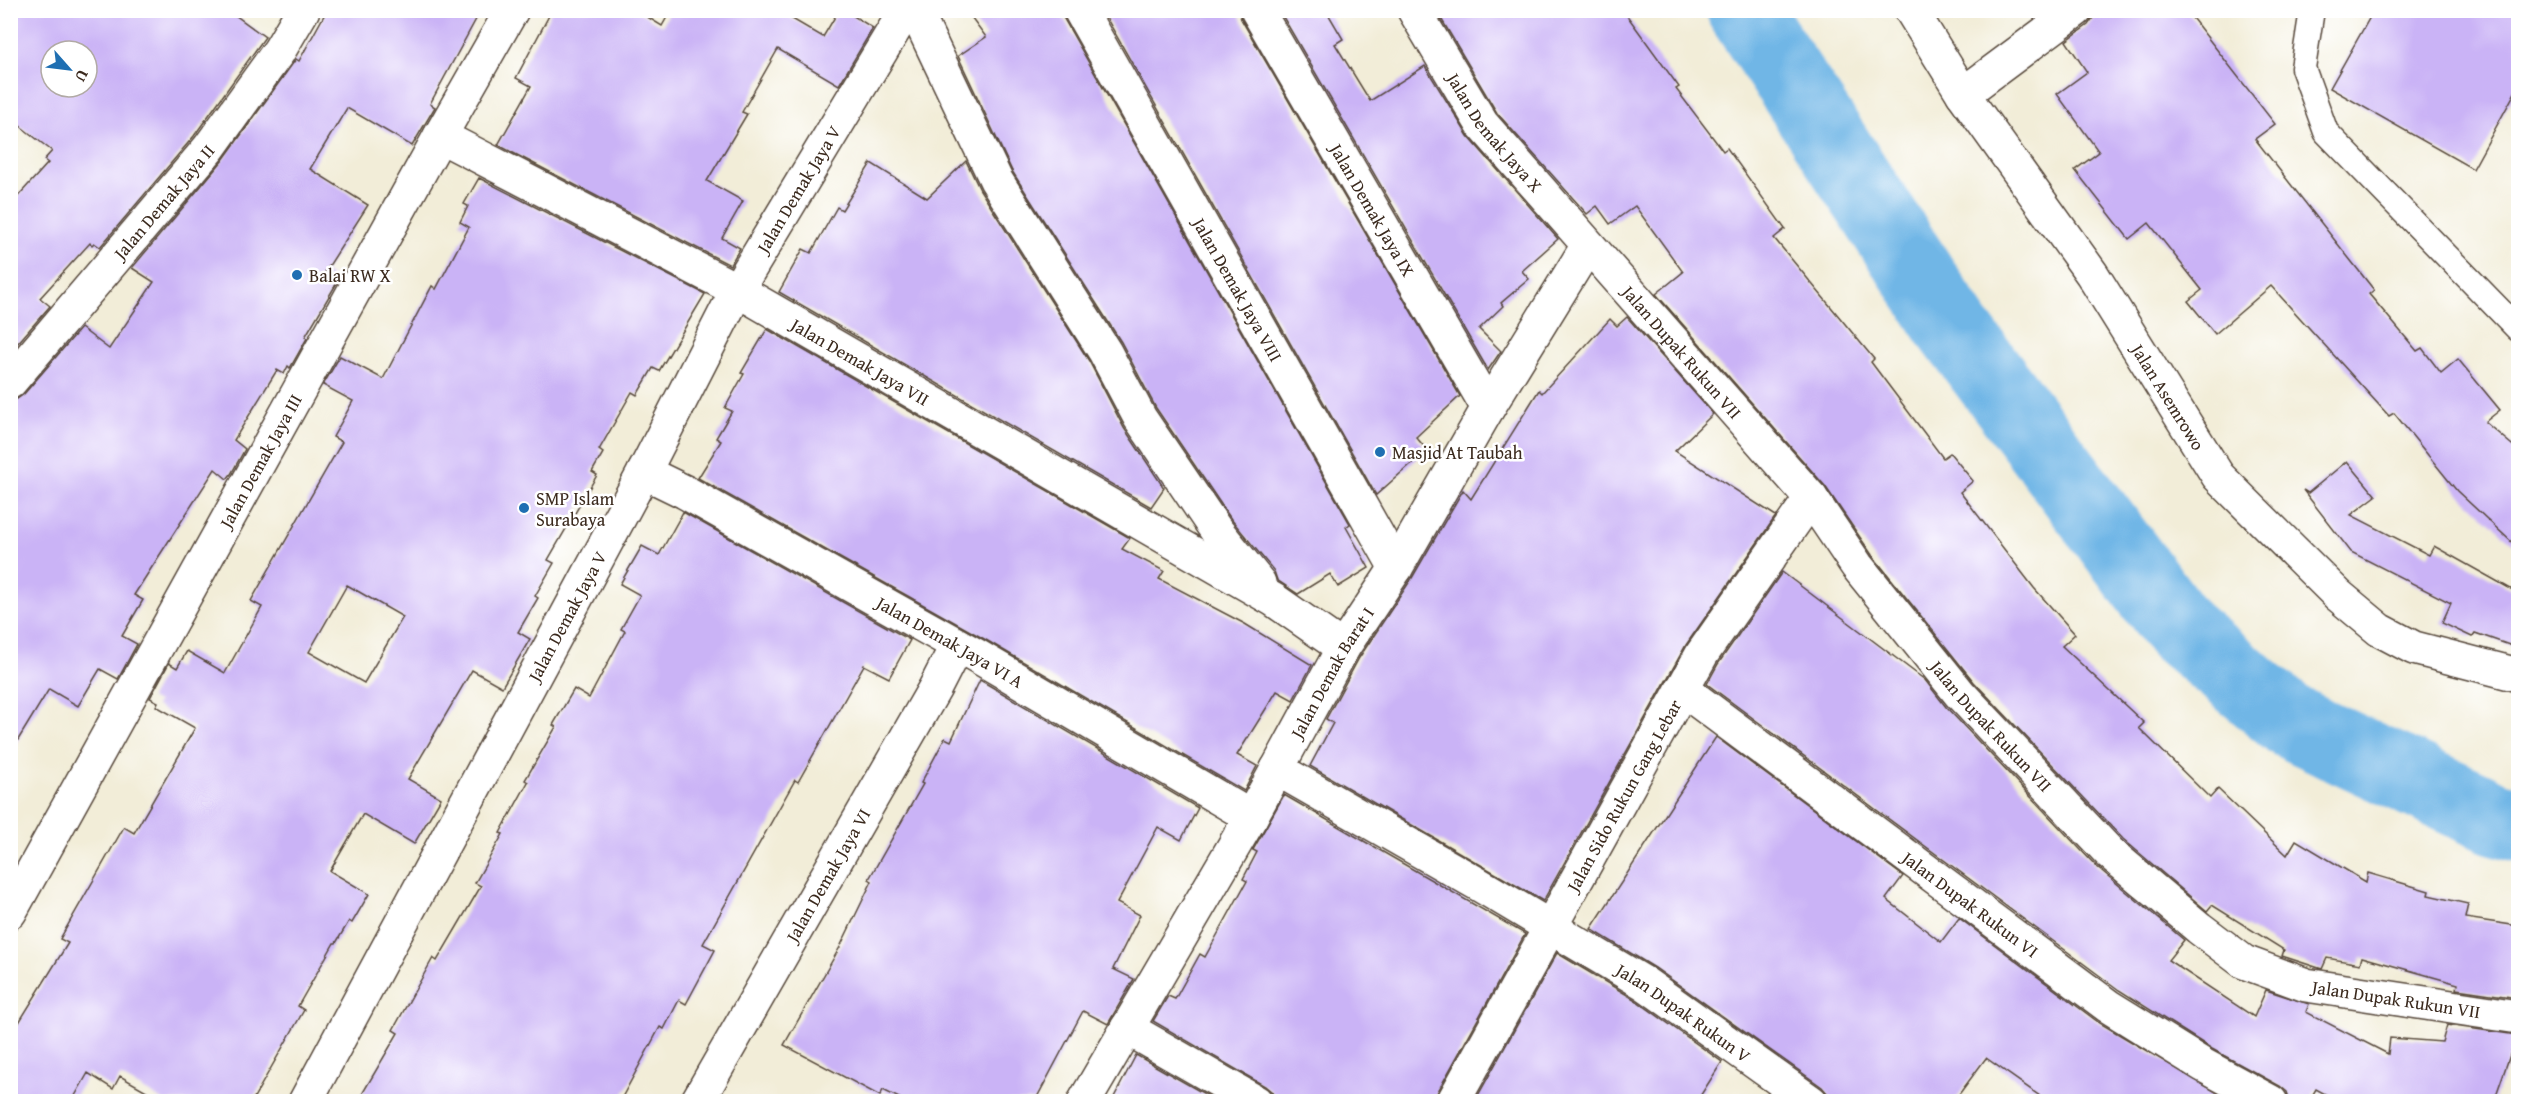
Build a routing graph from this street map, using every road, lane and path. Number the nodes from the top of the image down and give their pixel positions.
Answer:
1 (303, 10) edge
2 (512, 10) edge
3 (906, 10) edge
4 (915, 10) edge
5 (1080, 10) edge
6 (1257, 10) edge
7 (1414, 10) edge
8 (1911, 10) edge
9 (2076, 10) edge
10 (2313, 10) edge
11 (1962, 94) junction
12 (440, 136) junction
13 (1587, 247) junction
14 (737, 290) junction
15 (2518, 328) edge
16 (10, 382) edge
17 (1488, 408) junction
18 (644, 472) junction
19 (1811, 498) junction
20 (1396, 568) junction
21 (1274, 600) junction
22 (957, 645) junction
23 (1343, 648) junction
24 (2518, 675) edge
25 (1682, 688) junction
26 (1277, 770) junction
27 (1251, 817) junction
28 (10, 912) edge
29 (1552, 927) junction
30 (2518, 1017) edge
31 (1127, 1028) junction
32 (305, 1101) edge
33 (697, 1101) edge
34 (1084, 1101) edge
35 (1256, 1101) edge
36 (1453, 1101) edge
37 (1811, 1101) edge
38 (2271, 1101) edge

1 - 16 street, Jalan Demak Jaya II
2 - 12 street, Jalan Demak Jaya III
3 - 14 street, Jalan Demak Jaya V
4 - 21 street, Jalan Demak Jaya VII
5 - 20 street, Jalan Demak Jaya VIII
6 - 17 street, Jalan Demak Jaya IX
7 - 13 street, Jalan Demak Jaya X
8 - 11 street, Jalan Asemrowo
9 - 11 street
10 - 15 lane
11 - 24 street, Jalan Asemrowo
12 - 14 street, Jalan Demak Jaya VII
12 - 28 street, Jalan Demak Jaya III
13 - 17 street, Jalan Demak Barat I
13 - 19 street, Jalan Dupak Rukun VII
14 - 18 street, Jalan Demak Jaya V
14 - 21 street, Jalan Demak Jaya VII
17 - 20 street, Jalan Demak Barat I
18 - 22 street, Jalan Demak Jaya VI A
18 - 32 street, Jalan Demak Jaya V
19 - 25 street, Jalan Sido Rukun Gang Lebar
19 - 30 street, Jalan Dupak Rukun VII
20 - 23 street, Jalan Demak Barat I
21 - 23 street, Jalan Demak Jaya VII
22 - 27 street, Jalan Demak Jaya VI A
22 - 33 street, Jalan Demak Jaya VI
23 - 26 street, Jalan Demak Barat I
25 - 29 street, Jalan Sido Rukun Gang Lebar
25 - 38 street, Jalan Dupak Rukun VI
26 - 27 street, Jalan Demak Barat I
26 - 29 street, Jalan Dupak Rukun V
27 - 31 street, Jalan Demak Barat I
29 - 36 street, Jalan Sido Rukun Gang Lebar
29 - 37 street, Jalan Dupak Rukun V
31 - 34 street, Jalan Demak Barat I
31 - 35 street

